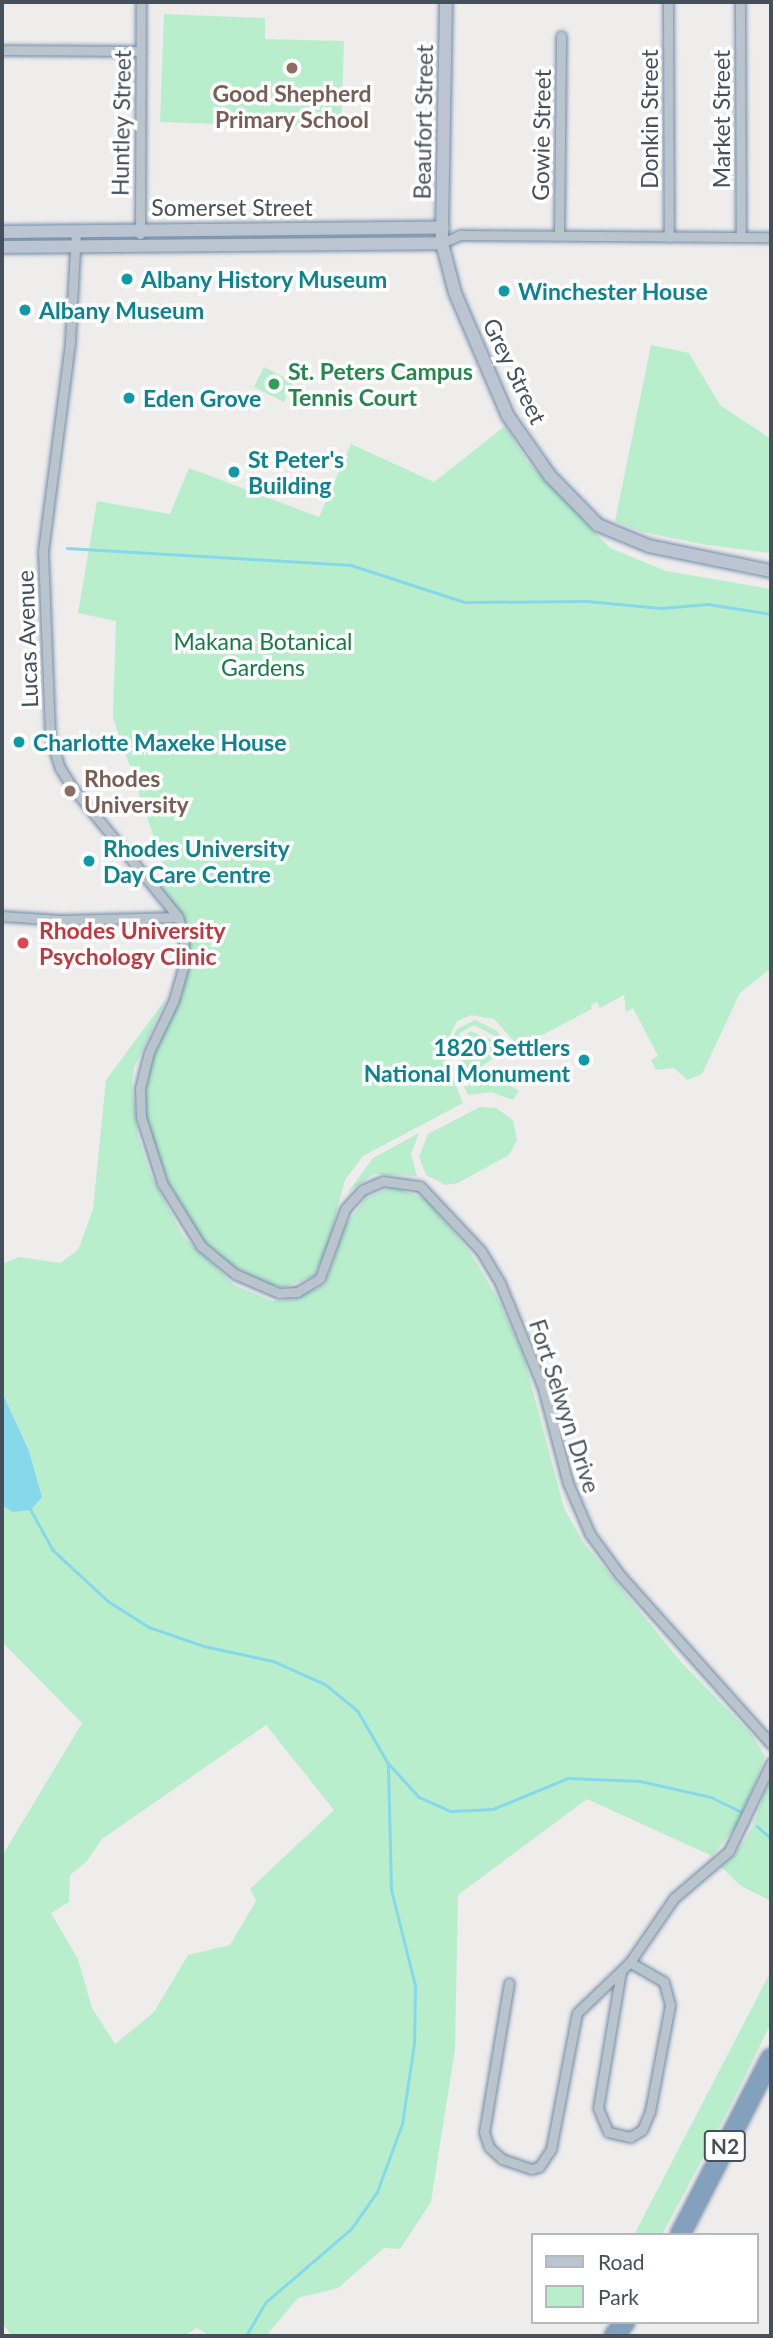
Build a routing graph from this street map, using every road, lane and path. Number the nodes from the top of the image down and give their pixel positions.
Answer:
1 (141, 2) edge
2 (446, 2) edge
3 (668, 2) edge
4 (740, 2) edge
5 (561, 36) dead end
6 (2, 50) edge
7 (141, 51) junction
8 (362, 227) junction
9 (443, 227) junction
10 (139, 228) junction
11 (264, 228) junction
12 (76, 231) junction
13 (2, 232) edge
14 (460, 235) junction
15 (559, 235) junction
16 (741, 236) junction
17 (669, 237) junction
18 (771, 237) edge
19 (362, 243) junction
20 (442, 243) junction
21 (261, 244) junction
22 (140, 245) junction
23 (2, 247) edge
24 (75, 247) junction
25 (771, 571) edge
26 (2, 916) edge
27 (178, 917) junction
28 (173, 1002) joint
29 (771, 1744) edge
30 (771, 1763) edge
31 (630, 1962) junction
32 (621, 1971) junction
33 (509, 1983) dead end
34 (771, 2058) edge
35 (681, 2233) edge

1 - 7 street, Huntley Street
2 - 9 main road, Beaufort Street
3 - 17 street, Donkin Street
4 - 16 street, Market Street
5 - 15 street, Gowie Street
6 - 7 street
7 - 10 street, Huntley Street
8 - 9 main road, Somerset Street
8 - 11 main road, Somerset Street
8 - 19 main road
9 - 14 street, Somerset Street
9 - 20 main road, Beaufort Street
10 - 11 main road, Somerset Street
10 - 12 main road, Somerset Street
10 - 22 street, Huntley Street
11 - 21 main road
12 - 13 main road, Somerset Street
12 - 24 street, Lucas Avenue
14 - 15 street, Somerset Street
14 - 20 street, Somerset Street
15 - 17 street, Somerset Street
16 - 17 street, Somerset Street
16 - 18 street, Somerset Street
19 - 20 main road, Somerset Street
19 - 21 main road, Somerset Street
20 - 25 main road, Grey Street
21 - 22 main road, Somerset Street
22 - 24 main road, Somerset Street
23 - 24 main road, Somerset Street
24 - 27 street, Lucas Avenue
26 - 27 street
27 - 28 street, Lucas Avenue
28 - 29 street, Fort Selwyn Drive
30 - 31 street
31 - 32 street
31 - 32 street
32 - 33 street
34 - 35 highway, N2

